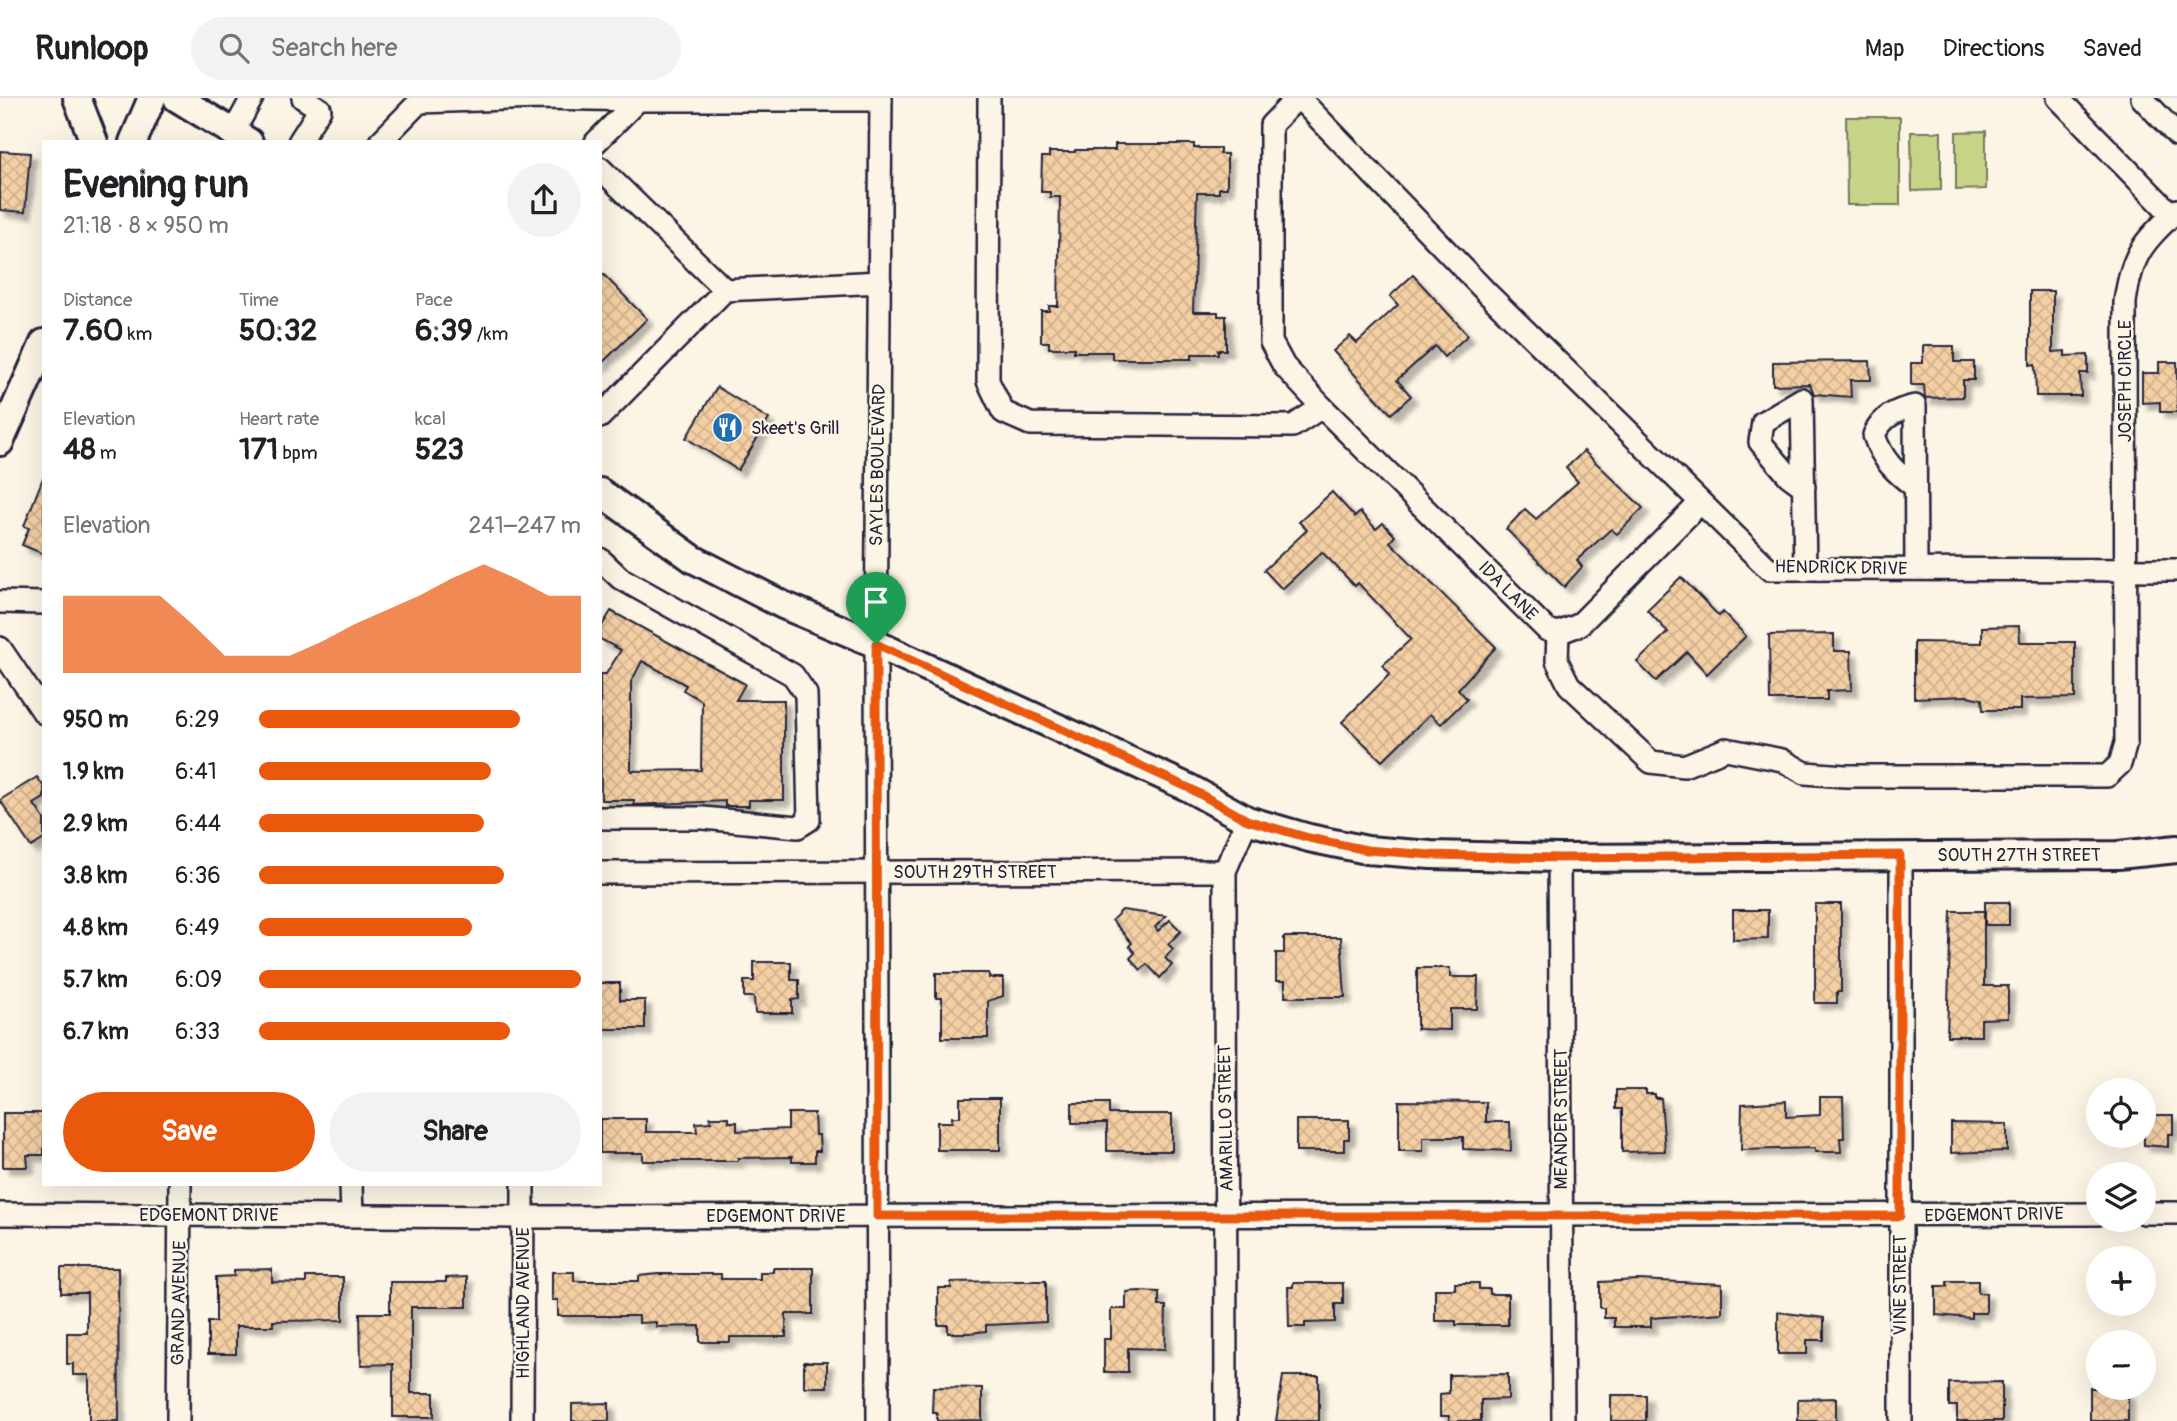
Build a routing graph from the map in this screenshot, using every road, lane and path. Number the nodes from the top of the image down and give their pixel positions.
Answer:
1 (77, 98) edge
2 (152, 98) edge
3 (177, 98) edge
4 (252, 98) edge
5 (989, 98) edge
6 (1298, 98) edge
7 (2058, 98) edge
8 (2142, 98) edge
9 (881, 99) edge
10 (638, 100) junction
11 (319, 102) edge
12 (406, 103) edge
13 (2177, 135) edge
14 (241, 136) edge
15 (93, 140) edge
16 (134, 140) edge
17 (300, 140) edge
18 (381, 140) edge
19 (598, 140) edge
20 (602, 170) edge
21 (2174, 213) edge
22 (880, 282) junction
23 (725, 290) junction
24 (42, 348) edge
25 (1322, 407) junction
26 (602, 415) edge
27 (0, 442) edge
28 (1804, 487) dead end
29 (1916, 487) dead end
30 (603, 499) edge
31 (1700, 503) junction
32 (602, 561) edge
33 (1916, 569) junction
34 (2127, 569) junction
35 (1805, 570) junction
36 (2177, 570) edge
37 (0, 602) edge
38 (42, 603) edge
39 (1558, 633) junction
40 (876, 644) junction
41 (0, 648) edge
42 (42, 710) edge
43 (602, 818) edge
44 (1247, 820) junction
45 (2177, 849) edge
46 (1900, 855) junction
47 (1559, 858) junction
48 (1225, 871) junction
49 (876, 872) junction
50 (602, 873) edge
51 (180, 1186) edge
52 (351, 1186) edge
53 (523, 1186) edge
54 (2156, 1213) edge
55 (2177, 1213) edge
56 (0, 1214) edge
57 (180, 1214) junction
58 (2086, 1214) edge
59 (352, 1215) junction
60 (877, 1216) junction
61 (1227, 1216) junction
62 (1562, 1216) junction
63 (1900, 1216) junction
64 (523, 1217) junction
65 (178, 1421) edge
66 (522, 1421) edge
67 (878, 1421) edge
68 (1226, 1421) edge
69 (1563, 1421) edge
70 (1901, 1421) edge

1 - 15 main road
2 - 16 main road
3 - 14 main road
4 - 14 street
5 - 25 street
6 - 25 street, IDA LANE
6 - 31 street, HENDRICK DRIVE
7 - 21 street
8 - 13 street
9 - 10 street
9 - 22 street, SAYLES BOULEVARD
10 - 12 street
10 - 19 street
11 - 17 street
12 - 18 street
20 - 23 street
21 - 34 street, JOSEPH CIRCLE
22 - 23 street
22 - 40 street, SAYLES BOULEVARD
23 - 26 street
24 - 27 main road
25 - 39 street, IDA LANE
28 - 35 street
29 - 33 street
30 - 40 main road, SOUTH 27TH STREET
31 - 35 street, HENDRICK DRIVE
31 - 39 street
32 - 43 street
33 - 34 street, HENDRICK DRIVE
33 - 35 street, HENDRICK DRIVE
34 - 36 street, HENDRICK DRIVE
34 - 39 street, JOSEPH CIRCLE
37 - 38 street
40 - 44 main road, SOUTH 27TH STREET
40 - 49 street, SAYLES BOULEVARD
41 - 42 street
44 - 47 main road, SOUTH 27TH STREET
44 - 48 street, AMARILLO STREET
45 - 46 main road, SOUTH 27TH STREET
46 - 47 main road, SOUTH 27TH STREET
46 - 63 street, VINE STREET
47 - 62 street, MEANDER STREET
48 - 49 street, SOUTH 29TH STREET
48 - 61 street, AMARILLO STREET
49 - 50 street, SOUTH 29TH STREET
49 - 60 street, SAYLES BOULEVARD
51 - 57 street, GRAND AVENUE
52 - 59 street
53 - 64 street, HIGHLAND AVENUE
54 - 55 street
56 - 57 street, EDGEMONT DRIVE
57 - 59 street, EDGEMONT DRIVE
57 - 65 street, GRAND AVENUE
58 - 63 street, EDGEMONT DRIVE
59 - 64 street, EDGEMONT DRIVE
60 - 61 street, EDGEMONT DRIVE
60 - 64 street, EDGEMONT DRIVE
60 - 67 street, SAYLES BOULEVARD
61 - 62 street, EDGEMONT DRIVE
61 - 68 street, AMARILLO STREET
62 - 63 street, EDGEMONT DRIVE
62 - 69 street, MEANDER STREET
63 - 70 street, VINE STREET
64 - 66 street, HIGHLAND AVENUE

